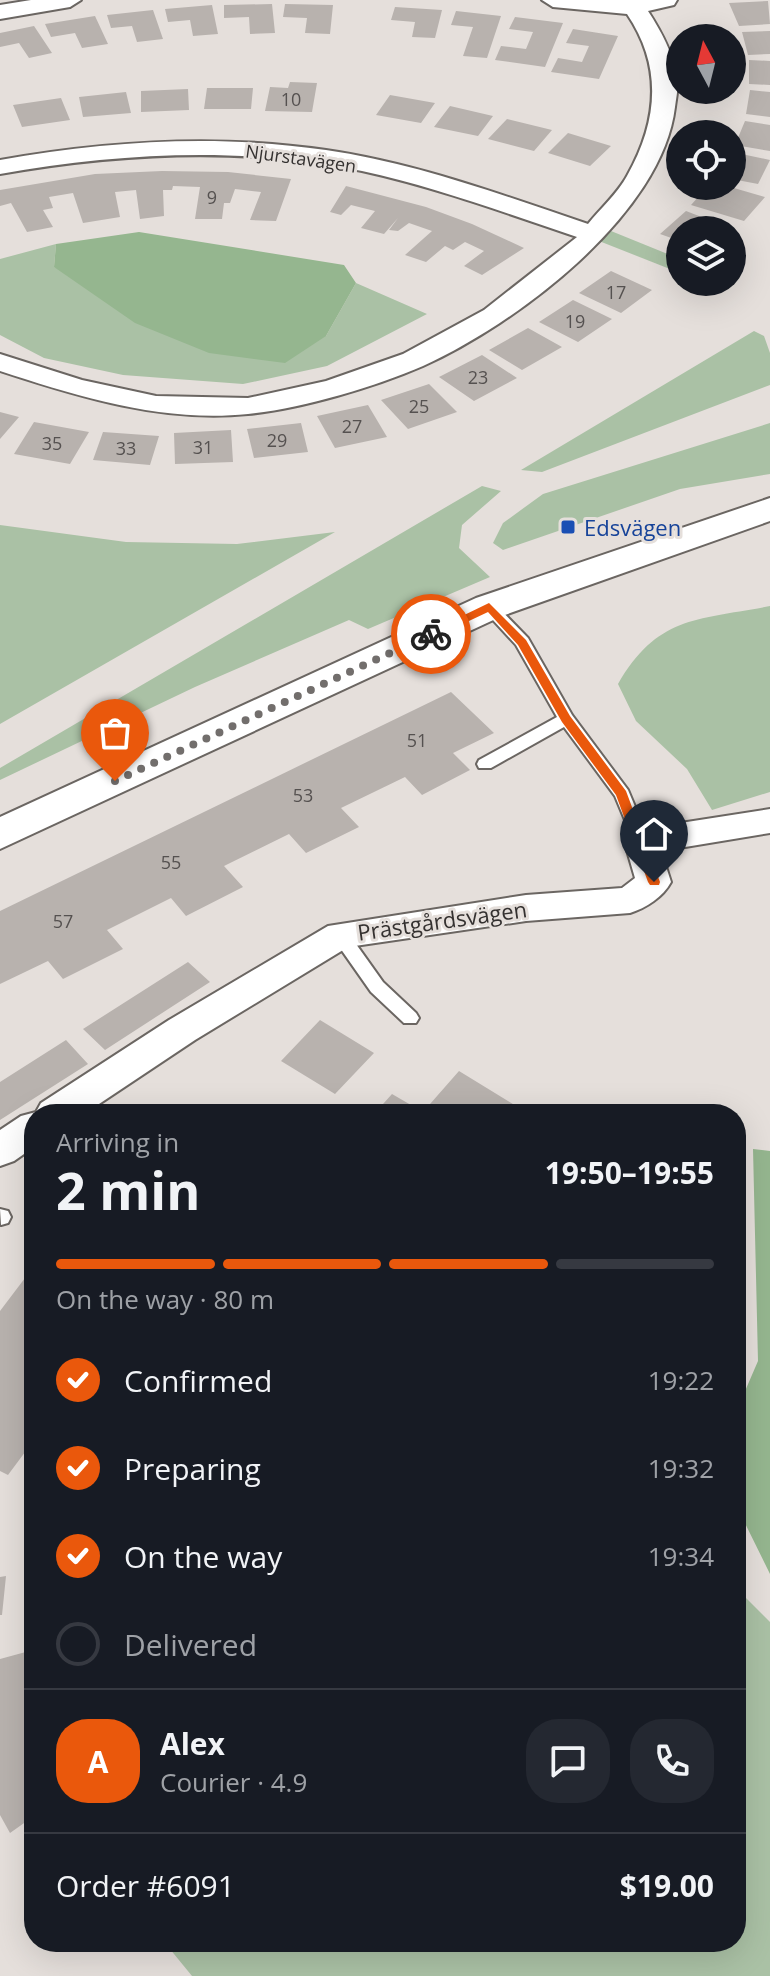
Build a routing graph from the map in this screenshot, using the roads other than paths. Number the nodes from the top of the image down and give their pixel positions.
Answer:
1 (70, 0) edge
2 (553, 0) edge
3 (666, 0) edge
4 (632, 4) edge
5 (0, 12) edge
6 (0, 167) edge
7 (593, 234) junction
8 (0, 362) edge
9 (763, 509) edge
10 (489, 607) junction
11 (566, 719) junction
12 (485, 764) dead end
13 (770, 821) edge
14 (0, 834) edge
15 (641, 840) junction
16 (340, 935) junction
17 (410, 1018) dead end
18 (69, 1104) edge
19 (24, 1134) edge
20 (0, 1150) edge

1 - 5 street
2 - 4 street
3 - 4 street
4 - 7 street
6 - 7 street, Njurstavägen
7 - 8 street
9 - 10 main road
10 - 11 lane
10 - 14 main road
11 - 12 lane
11 - 15 lane
13 - 15 street
15 - 16 street, Prästgårdsvägen
16 - 17 lane
16 - 18 street, Prästgårdsvägen
19 - 20 street

